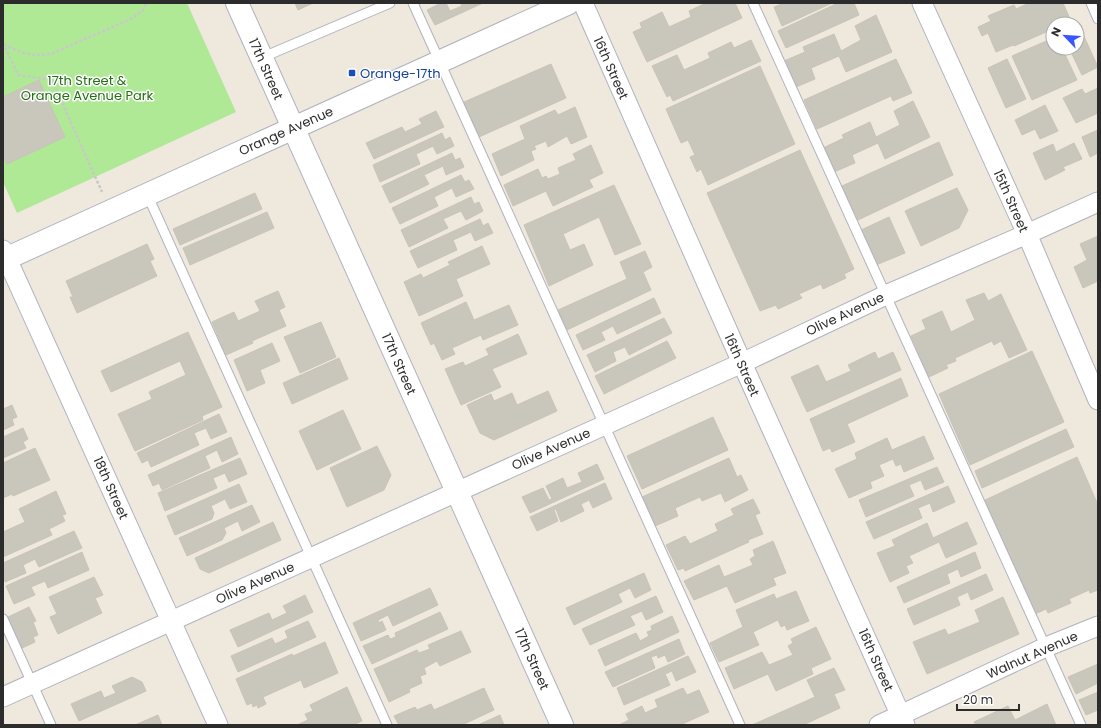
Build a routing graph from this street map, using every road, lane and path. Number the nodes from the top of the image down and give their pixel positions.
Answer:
1 (147, 3) edge
2 (237, 3) edge
3 (390, 3) edge
4 (413, 3) edge
5 (569, 3) edge
6 (583, 3) edge
7 (753, 3) edge
8 (922, 3) edge
9 (1091, 3) edge
10 (1098, 19) edge
11 (3, 43) edge
12 (261, 58) junction
13 (440, 62) junction
14 (293, 128) junction
15 (147, 194) junction
16 (1098, 202) edge
17 (110, 211) junction
18 (1027, 234) junction
19 (4, 256) edge
20 (886, 295) junction
21 (742, 363) junction
22 (1098, 400) edge
23 (604, 426) junction
24 (457, 492) junction
25 (312, 558) junction
26 (3, 619) edge
27 (172, 621) junction
28 (1098, 626) edge
29 (1046, 647) junction
30 (32, 684) junction
31 (3, 697) edge
32 (903, 720) edge
33 (51, 725) edge
34 (218, 725) edge
35 (387, 725) edge
36 (562, 725) edge
37 (740, 725) edge
38 (879, 725) edge
39 (1081, 725) edge

1 - 11 path
2 - 12 street, 17th Street
3 - 12 lane
4 - 13 lane
5 - 13 street, Orange Avenue
6 - 21 street, 16th Street
7 - 20 lane
8 - 18 street, 15th Street
9 - 10 lane
11 - 17 path
12 - 14 street, 17th Street
13 - 14 street, Orange Avenue
13 - 23 lane
14 - 15 street, Orange Avenue
14 - 24 street, 17th Street
15 - 17 street, Orange Avenue
15 - 25 lane
16 - 18 street, Olive Avenue
17 - 19 street, Orange Avenue
18 - 20 street, Olive Avenue
18 - 22 street, 15th Street
19 - 27 street, 18th Street
20 - 21 street, Olive Avenue
20 - 29 lane
21 - 23 street, Olive Avenue
21 - 32 street, 16th Street
23 - 24 street, Olive Avenue
23 - 37 lane
24 - 25 street, Olive Avenue
24 - 36 street, 17th Street
25 - 27 street, Olive Avenue
25 - 35 lane
26 - 30 lane
27 - 30 street, Olive Avenue
27 - 34 street, 18th Street
28 - 29 street, Walnut Avenue
29 - 32 street, Walnut Avenue
29 - 39 lane
30 - 31 street, Olive Avenue
30 - 33 lane
32 - 38 street, Walnut Avenue

